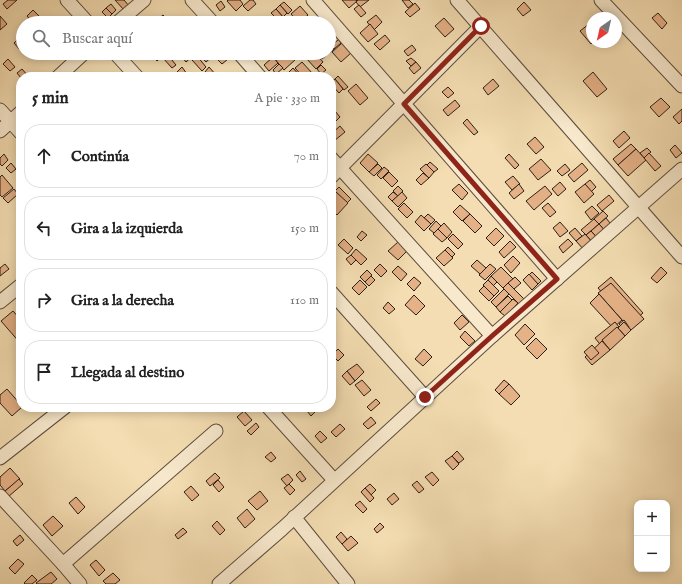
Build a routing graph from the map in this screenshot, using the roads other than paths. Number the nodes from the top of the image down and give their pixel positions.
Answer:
1 (67, 0) edge
2 (144, 0) edge
3 (192, 0) edge
4 (313, 0) edge
5 (601, 0) edge
6 (465, 3) edge
7 (82, 16) edge
8 (125, 16) edge
9 (207, 16) edge
10 (327, 16) edge
11 (336, 26) edge
12 (481, 26) junction
13 (76, 60) edge
14 (121, 60) edge
15 (245, 60) edge
16 (63, 72) edge
17 (132, 72) edge
18 (256, 72) edge
19 (682, 86) edge
20 (404, 104) junction
21 (0, 110) edge
22 (16, 117) edge
23 (10, 122) junction
24 (16, 128) edge
25 (0, 131) edge
26 (682, 169) edge
27 (336, 173) edge
28 (638, 208) junction
29 (682, 257) edge
30 (557, 279) junction
31 (16, 289) edge
32 (336, 298) edge
33 (0, 302) edge
34 (492, 336) junction
35 (425, 397) junction
36 (59, 412) edge
37 (273, 412) edge
38 (216, 431) dead end
39 (0, 458) edge
40 (334, 480) junction
41 (0, 496) edge
42 (294, 517) junction
43 (63, 564) junction
44 (80, 584) edge
45 (219, 584) edge
46 (348, 584) edge

1 - 7 street
2 - 8 street
3 - 9 street
4 - 10 street
5 - 19 street
6 - 12 street
11 - 20 street
12 - 20 street
12 - 28 street
13 - 16 street
14 - 17 street
15 - 18 street
20 - 27 street
20 - 30 street
21 - 23 street
22 - 23 street
23 - 24 street
23 - 25 street
26 - 28 street
27 - 34 street
28 - 29 street
28 - 30 street
30 - 34 street
31 - 33 street
32 - 35 street
34 - 35 street
35 - 40 street
36 - 39 street
37 - 40 street
38 - 43 street
40 - 42 street
41 - 43 street
42 - 45 street
42 - 46 street
43 - 44 street

